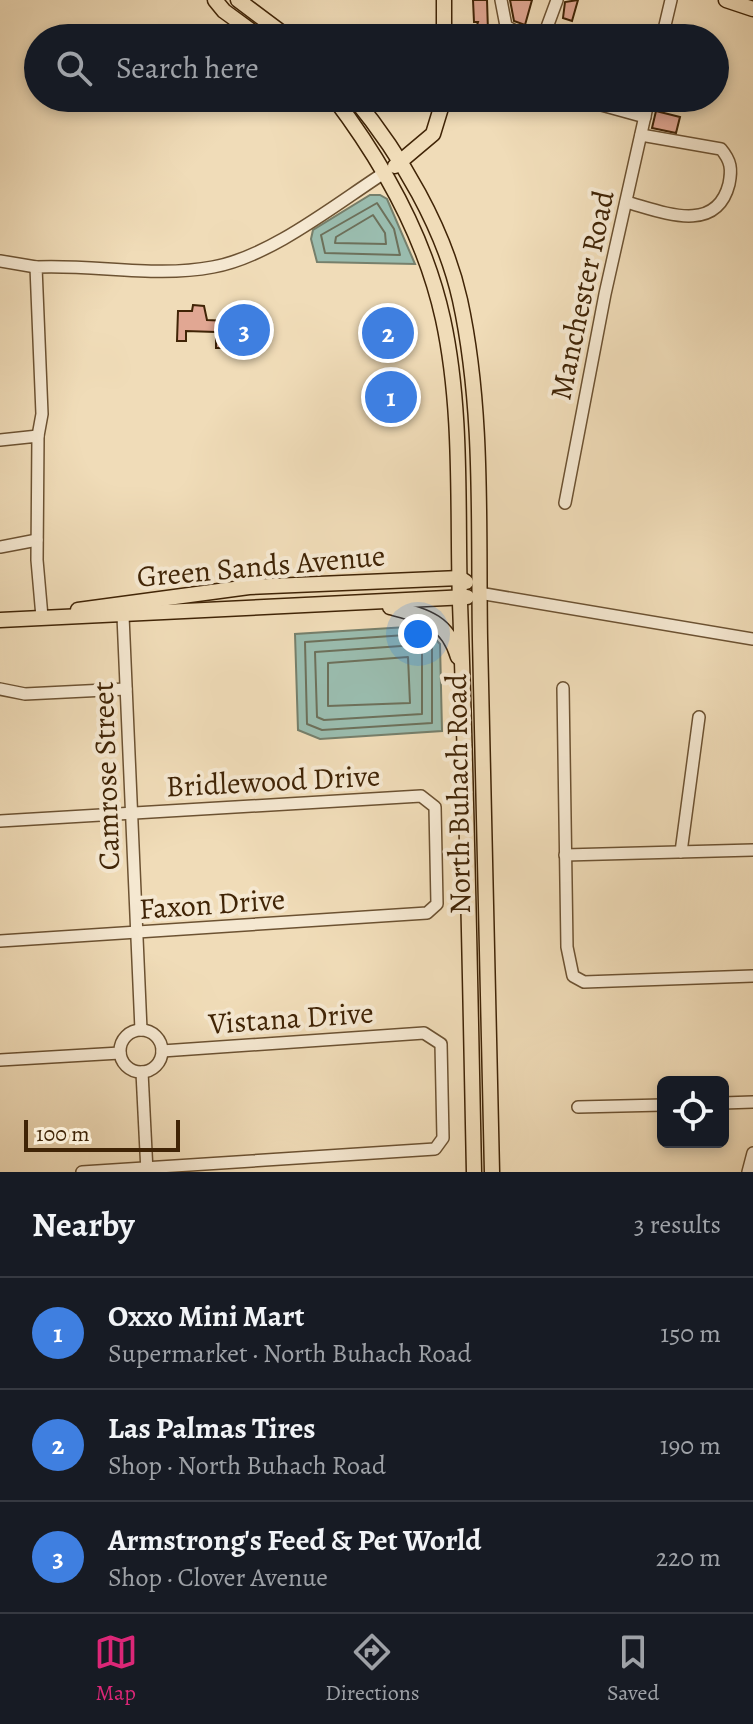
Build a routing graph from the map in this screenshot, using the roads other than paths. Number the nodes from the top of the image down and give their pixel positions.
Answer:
1 (215, 0) edge
2 (238, 0) edge
3 (444, 0) edge
4 (501, 0) edge
5 (557, 0) edge
6 (671, 0) edge
7 (726, 0) edge
8 (753, 9) edge
9 (242, 24) edge
10 (270, 24) edge
11 (444, 24) edge
12 (506, 24) edge
13 (548, 24) edge
14 (665, 24) edge
15 (343, 112) edge
16 (364, 112) edge
17 (440, 112) edge
18 (627, 112) edge
19 (646, 112) edge
20 (645, 117) junction
21 (641, 135) junction
22 (400, 163) junction
23 (384, 173) junction
24 (626, 202) junction
25 (0, 261) edge
26 (42, 267) junction
27 (452, 373) junction
28 (474, 423) junction
29 (38, 436) junction
30 (0, 440) edge
31 (565, 503) dead end
32 (37, 540) junction
33 (0, 547) edge
34 (460, 578) junction
35 (479, 593) junction
36 (460, 598) junction
37 (374, 603) junction
38 (123, 616) junction
39 (42, 617) junction
40 (0, 620) edge
41 (753, 639) edge
42 (464, 681) junction
43 (563, 688) dead end
44 (0, 689) edge
45 (126, 689) junction
46 (699, 717) dead end
47 (132, 813) junction
48 (0, 821) edge
49 (753, 850) edge
50 (681, 852) junction
51 (565, 855) junction
52 (427, 913) joint
53 (137, 932) junction
54 (0, 941) edge
55 (753, 976) edge
56 (141, 1030) junction
57 (162, 1051) junction
58 (120, 1053) junction
59 (0, 1060) edge
60 (142, 1072) junction
61 (753, 1102) edge
62 (729, 1103) edge
63 (657, 1105) edge
64 (578, 1107) dead end
65 (147, 1170) edge
66 (82, 1172) edge
67 (474, 1172) edge
68 (492, 1172) edge

1 - 9 main road
2 - 10 main road
3 - 11 main road
4 - 12 street
5 - 13 street
6 - 14 street
7 - 8 main road
15 - 23 main road, North Buhach Road
16 - 22 main road, North Buhach Road
17 - 22 main road
18 - 20 street
19 - 20 street, Manchester Road
20 - 21 street, Manchester Road
21 - 24 street, Manchester Road
21 - 24 street
22 - 23 main road
22 - 28 main road, North Buhach Road
23 - 26 street
23 - 27 main road, North Buhach Road
24 - 31 street, Manchester Road
25 - 26 street
26 - 29 street
27 - 28 main road
27 - 34 main road, North Buhach Road
28 - 35 main road, North Buhach Road
29 - 30 street
29 - 32 street
32 - 33 street
32 - 39 street
34 - 35 main road, Green Sands Avenue
34 - 36 main road, North Buhach Road
34 - 39 main road, Green Sands Avenue
35 - 36 main road, Green Sands Avenue
35 - 41 street, Green Sands Avenue
35 - 68 main road, North Buhach Road
36 - 37 main road, Green Sands Avenue
36 - 42 main road, North Buhach Road
37 - 38 main road, Green Sands Avenue
37 - 42 main road
38 - 39 main road, Green Sands Avenue
38 - 45 street, Camrose Street
39 - 40 main road, Green Sands Avenue
42 - 67 main road, North Buhach Road
43 - 51 street
44 - 45 street
45 - 47 street, Camrose Street
46 - 50 street
47 - 48 street, Bridlewood Drive
47 - 52 street, Bridlewood Drive
47 - 53 street, Camrose Street
49 - 50 street
50 - 51 street
51 - 55 street
52 - 53 street, Faxon Drive
53 - 54 street, Faxon Drive
53 - 56 street, Camrose Street
56 - 57 street
56 - 58 street
57 - 60 street
57 - 65 street, Vistana Drive
58 - 59 street
58 - 60 street
60 - 65 street
61 - 62 street
63 - 64 street
65 - 66 street

